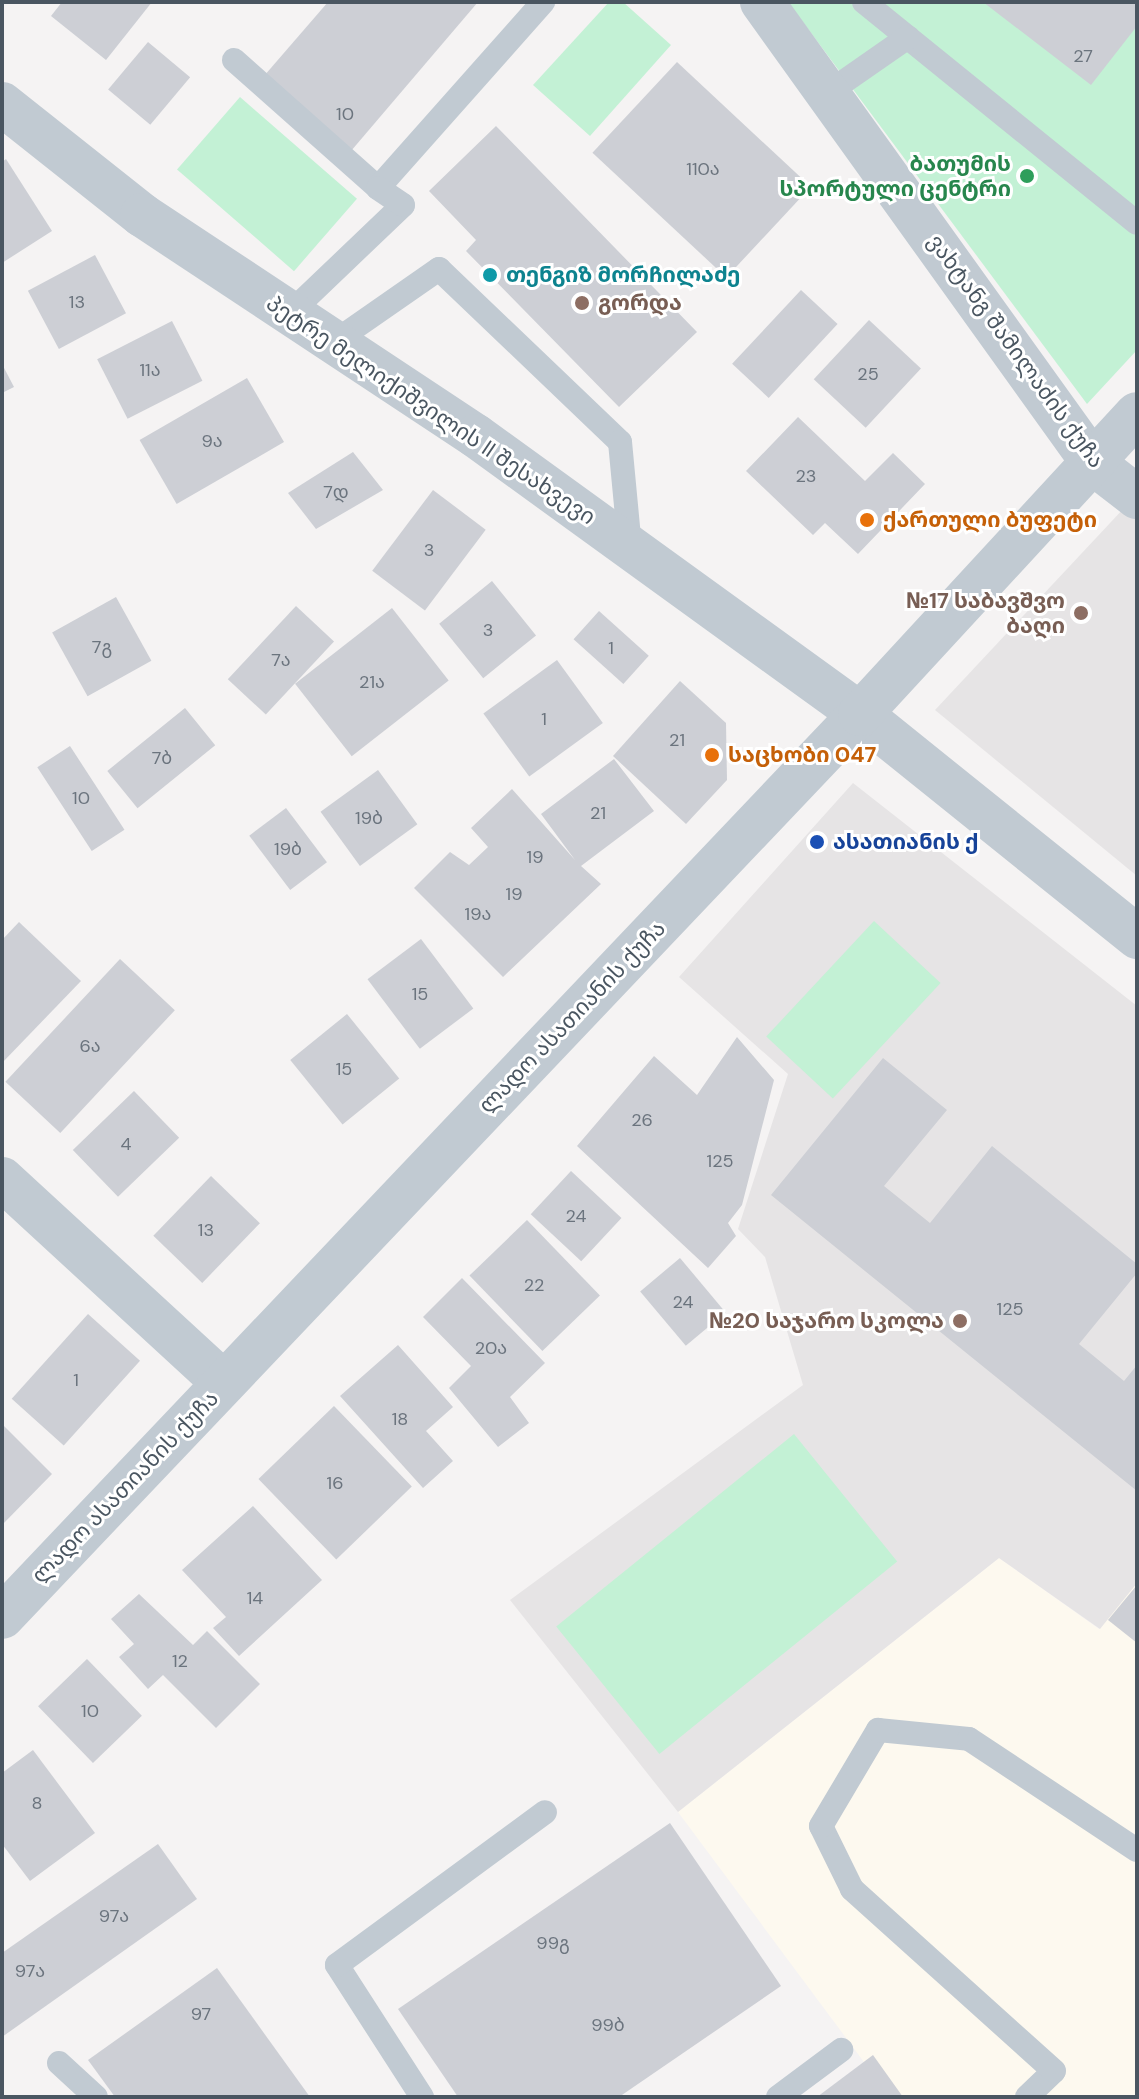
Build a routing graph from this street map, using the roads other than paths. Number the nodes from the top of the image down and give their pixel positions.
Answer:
1 (543, 2) edge
2 (762, 2) edge
3 (864, 2) edge
4 (908, 37) junction
5 (234, 60) dead end
6 (829, 92) junction
7 (2, 104) edge
8 (378, 188) junction
9 (1134, 216) edge
10 (290, 313) junction
11 (334, 342) junction
12 (1137, 414) edge
13 (1093, 463) junction
14 (1137, 497) edge
15 (630, 547) junction
16 (860, 714) junction
17 (1137, 937) edge
18 (2, 1179) edge
19 (224, 1383) junction
20 (2, 1617) edge
21 (545, 1812) dead end
22 (1137, 1850) edge
23 (841, 2050) dead end
24 (59, 2063) dead end
25 (96, 2097) edge
26 (422, 2097) edge
27 (778, 2097) edge
28 (1027, 2097) edge

1 - 8 lane
2 - 6 street, ვახტანგ შამილაძის ქუჩა
3 - 4 lane
4 - 6 lane
4 - 9 lane
5 - 8 lane
6 - 13 street, ვახტანგ შამილაძის ქუჩა
7 - 10 street, პეტრე მელიქიშვილის II შესახვევი
8 - 10 lane
10 - 11 street, პეტრე მელიქიშვილის II შესახვევი
11 - 15 street, პეტრე მელიქიშვილის II შესახვევი
11 - 15 lane
12 - 13 street, ლადო ასათიანის ქუჩა
13 - 14 street, ვახტანგ შამილაძის ქუჩა
13 - 16 street, ლადო ასათიანის ქუჩა
15 - 16 street, პეტრე მელიქიშვილის II შესახვევი
16 - 17 street, პეტრე მელიქიშვილის II შესახვევი
16 - 19 street, ლადო ასათიანის ქუჩა
18 - 19 street
19 - 20 street, ლადო ასათიანის ქუჩა
21 - 26 lane
22 - 28 lane
23 - 27 lane
24 - 25 lane

